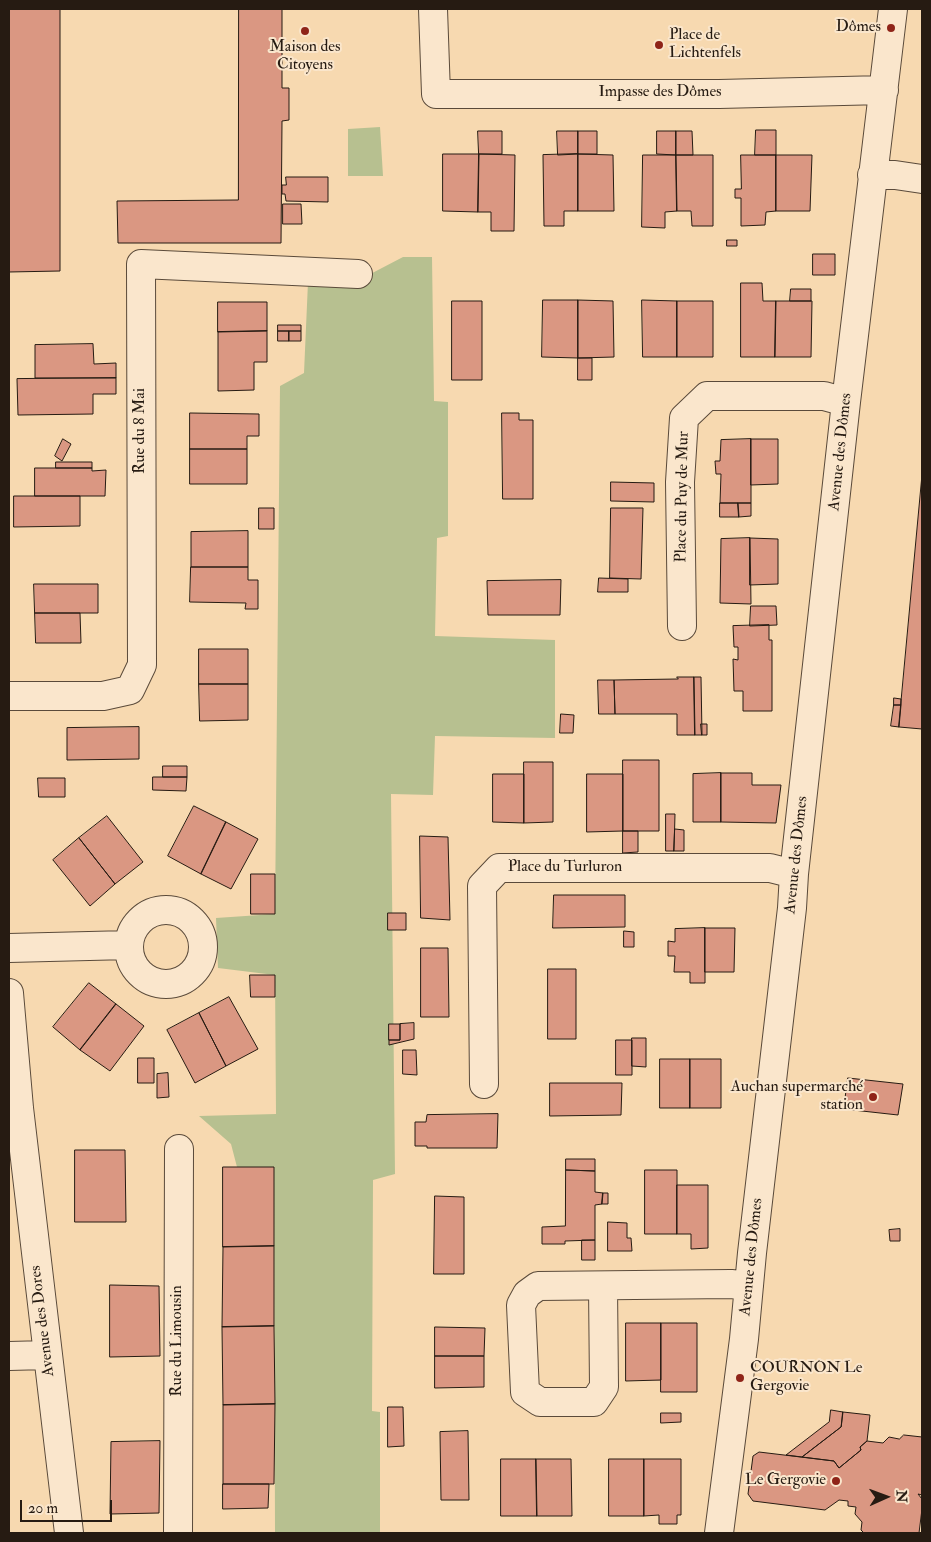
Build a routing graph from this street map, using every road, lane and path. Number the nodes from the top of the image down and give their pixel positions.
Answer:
1 (433, 9) edge
2 (893, 9) edge
3 (884, 90) junction
4 (872, 176) junction
5 (922, 178) edge
6 (358, 274) dead end
7 (846, 402) junction
8 (682, 626) dead end
9 (9, 696) edge
10 (794, 874) junction
11 (129, 945) dead end
12 (9, 948) edge
13 (9, 993) edge
14 (484, 1084) dead end
15 (14, 1109) edge
16 (179, 1148) dead end
17 (603, 1286) junction
18 (749, 1286) junction
19 (47, 1355) junction
20 (9, 1356) edge
21 (69, 1533) edge
22 (178, 1533) edge
23 (719, 1533) edge

1 - 3 street, Impasse des Dômes
2 - 3 street, Avenue des Dômes
3 - 4 street, Avenue des Dômes
4 - 5 street
4 - 7 street, Avenue des Dômes
6 - 9 street, Rue du 8 Mai
7 - 8 street, Place du Puy de Mur
7 - 10 street, Avenue des Dômes
10 - 14 street, Place du Turluron
10 - 18 street, Avenue des Dômes
11 - 12 street
13 - 15 street, Avenue des Dores
15 - 19 street, Avenue des Dores
16 - 22 street, Rue du Limousin
17 - 17 street
17 - 18 street
18 - 23 street, Avenue des Dômes
19 - 20 street
19 - 21 street, Avenue des Dores

